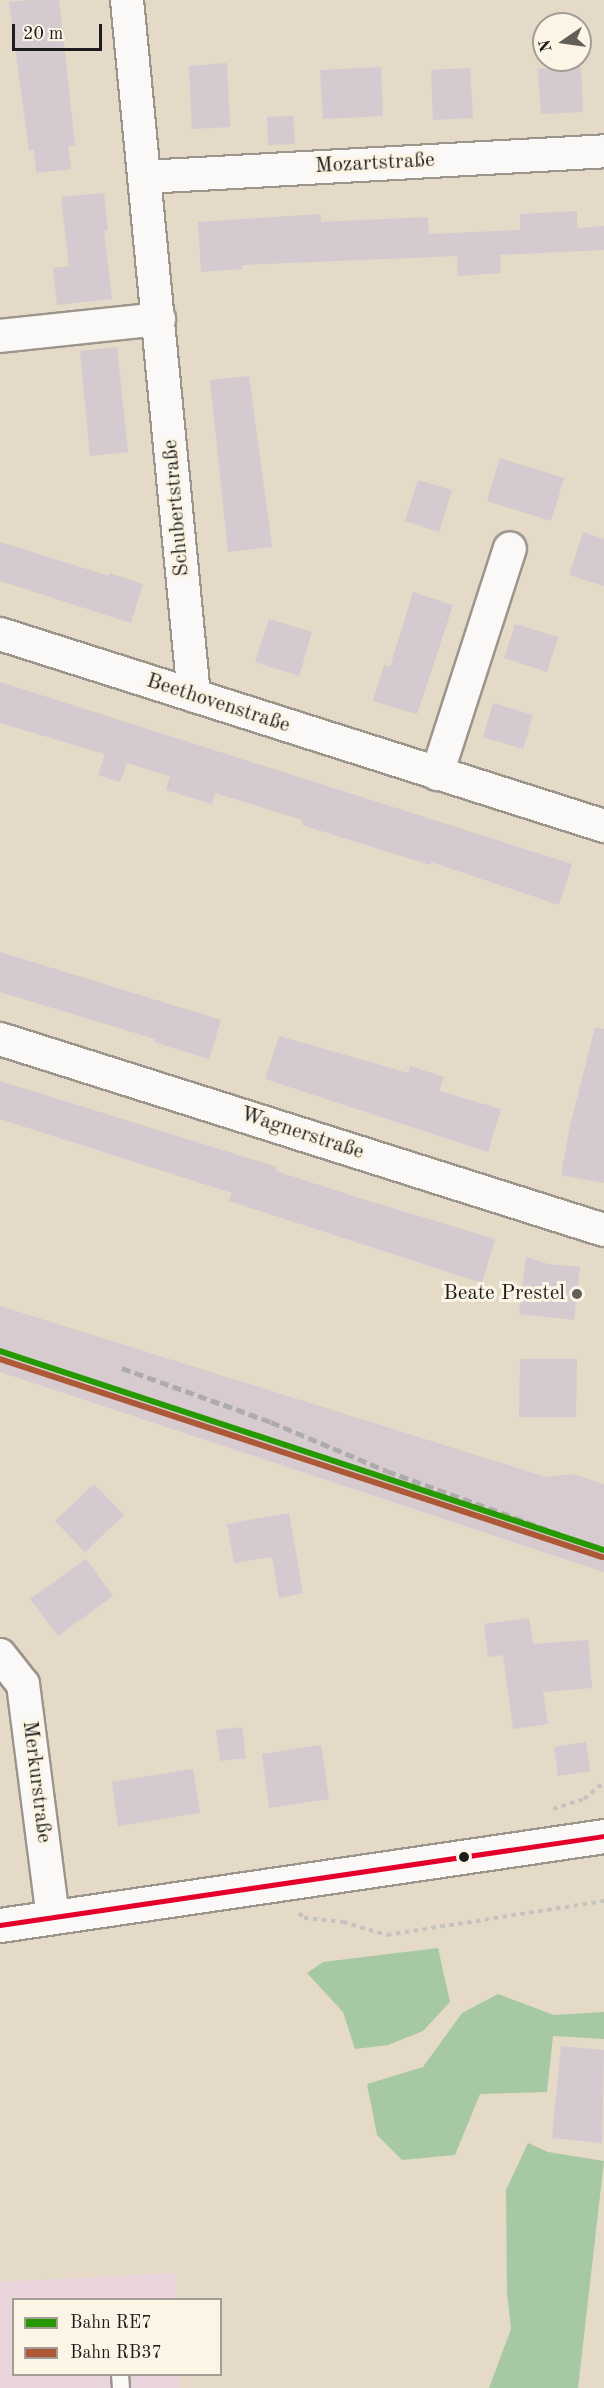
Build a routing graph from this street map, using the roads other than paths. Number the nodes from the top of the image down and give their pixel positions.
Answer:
1 (127, 0) edge
2 (604, 151) edge
3 (145, 177) junction
4 (159, 319) junction
5 (0, 336) edge
6 (510, 548) dead end
7 (0, 634) edge
8 (194, 696) junction
9 (436, 774) junction
10 (604, 826) edge
11 (0, 1039) edge
12 (604, 1230) edge
13 (0, 1655) edge
14 (604, 1836) edge
15 (53, 1918) junction
16 (0, 1925) edge

1 - 3 street, Schubertstraße
2 - 3 street, Mozartstraße
3 - 4 street, Schubertstraße
4 - 5 street
4 - 8 street, Schubertstraße
6 - 9 street
7 - 8 street, Beethovenstraße
8 - 9 street, Beethovenstraße
9 - 10 street, Beethovenstraße
11 - 12 street, Wagnerstraße
13 - 15 street, Merkurstraße
14 - 15 street
15 - 16 street

